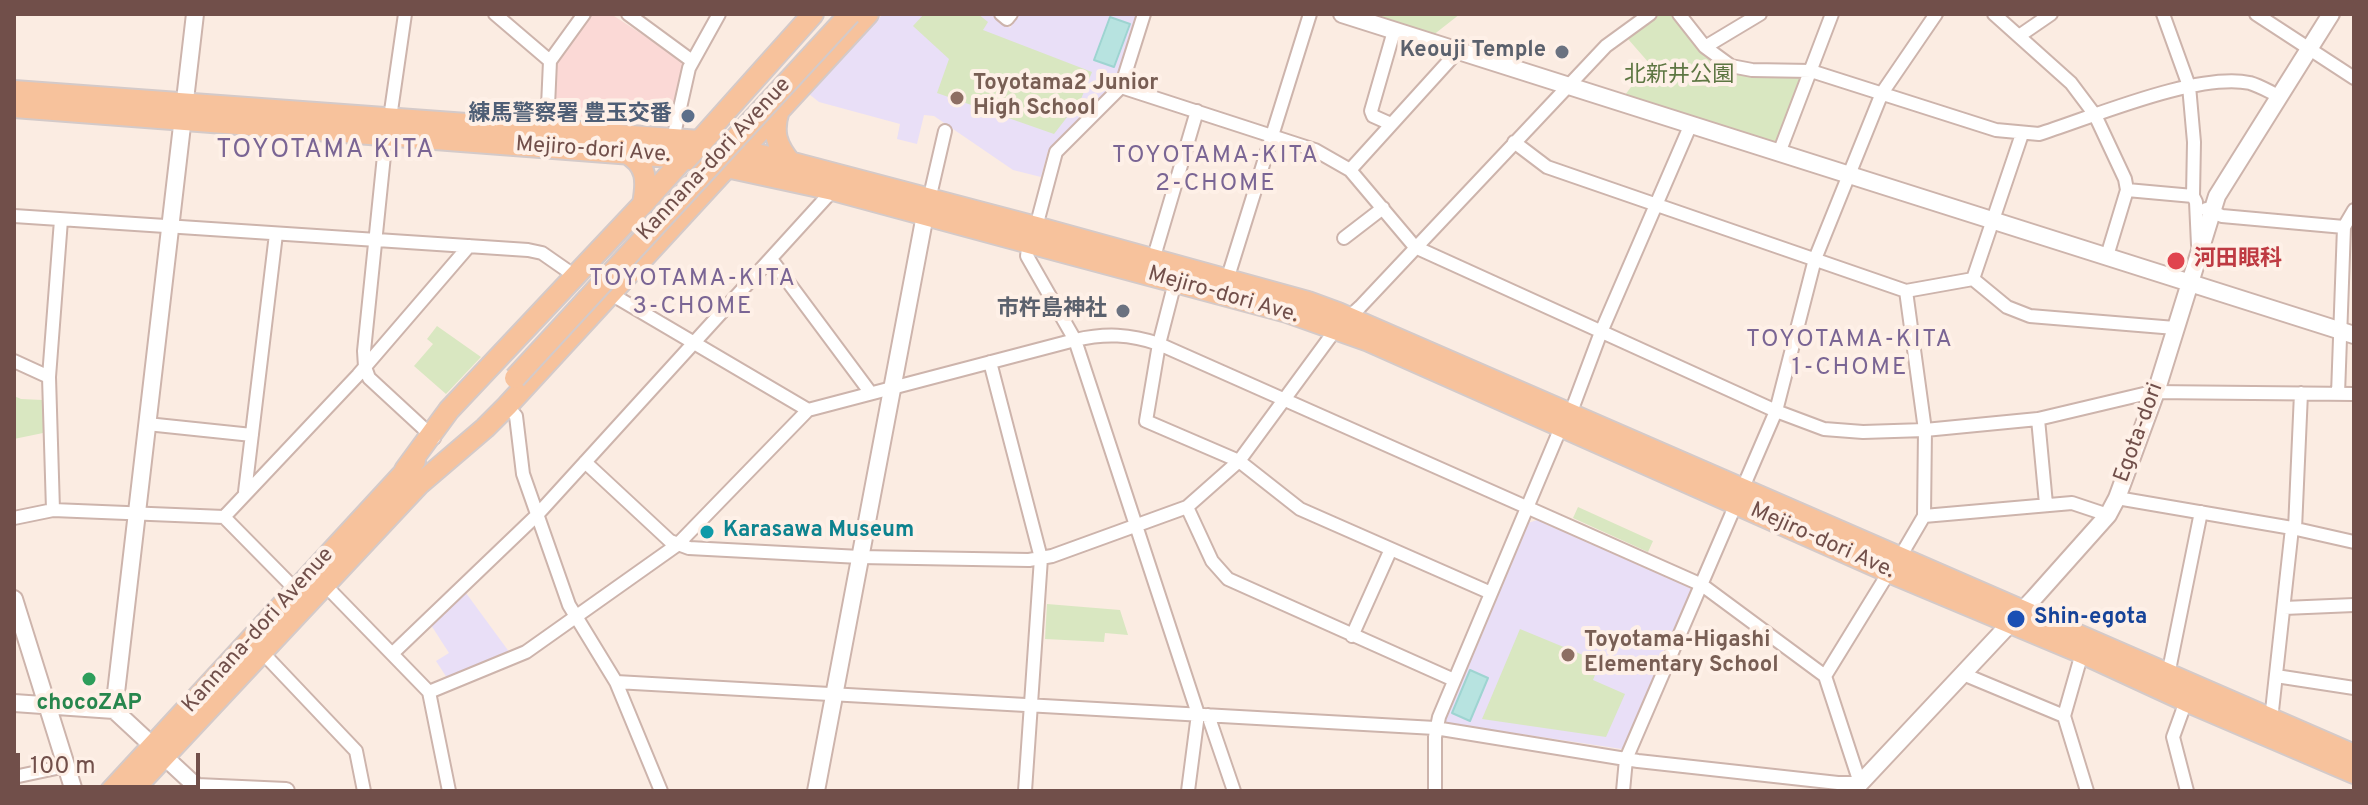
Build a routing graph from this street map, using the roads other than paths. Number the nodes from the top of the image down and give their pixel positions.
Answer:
1 (195, 14) edge
2 (405, 14) edge
3 (495, 14) edge
4 (584, 14) edge
5 (628, 14) edge
6 (719, 14) edge
7 (813, 14) edge
8 (831, 14) edge
9 (850, 14) edge
10 (868, 14) edge
11 (1001, 14) edge
12 (1011, 14) edge
13 (1144, 14) edge
14 (1310, 14) edge
15 (1342, 14) edge
16 (1650, 14) edge
17 (1679, 14) edge
18 (1760, 14) edge
19 (1832, 14) edge
20 (1936, 14) edge
21 (1994, 14) edge
22 (2051, 14) edge
23 (2163, 14) edge
24 (2256, 14) edge
25 (2331, 14) edge
26 (1394, 31) junction
27 (2019, 36) junction
28 (1705, 47) junction
29 (2308, 49) junction
30 (1458, 51) junction
31 (550, 61) junction
32 (692, 61) junction
33 (1811, 71) junction
34 (2354, 78) edge
35 (1568, 85) junction
36 (2189, 86) junction
37 (1121, 87) junction
38 (14, 91) edge
39 (1882, 93) junction
40 (742, 94) junction
41 (2279, 96) junction
42 (14, 107) edge
43 (184, 111) junction
44 (1197, 111) junction
45 (775, 115) junction
46 (2095, 115) junction
47 (1391, 124) junction
48 (1691, 124) junction
49 (388, 127) junction
50 (547, 129) junction
51 (945, 131) dead end
52 (2022, 134) junction
53 (1273, 135) junction
54 (673, 139) junction
55 (700, 141) junction
56 (1514, 142) junction
57 (626, 153) junction
58 (1779, 153) junction
59 (685, 158) junction
60 (737, 158) junction
61 (791, 163) junction
62 (1350, 170) junction
63 (1850, 175) junction
64 (833, 190) junction
65 (2127, 190) junction
66 (2194, 199) junction
67 (643, 204) junction
68 (1658, 206) junction
69 (927, 208) junction
70 (1383, 208) junction
71 (2354, 210) edge
72 (2210, 213) junction
73 (14, 216) edge
74 (61, 220) junction
75 (1993, 220) junction
76 (170, 227) junction
77 (2344, 227) junction
78 (276, 234) junction
79 (1032, 235) junction
80 (1344, 238) dead end
81 (376, 240) junction
82 (469, 246) junction
83 (1415, 247) junction
84 (2198, 251) junction
85 (2107, 256) junction
86 (771, 259) junction
87 (1815, 259) junction
88 (1153, 260) junction
89 (575, 276) junction
90 (1973, 279) junction
91 (1227, 280) junction
92 (1175, 282) junction
93 (2189, 283) junction
94 (1906, 291) junction
95 (611, 294) junction
96 (1343, 323) junction
97 (2175, 328) junction
98 (1601, 332) junction
99 (2347, 333) edge
100 (1075, 340) junction
101 (694, 341) junction
102 (1159, 344) junction
103 (14, 361) edge
104 (990, 362) junction
105 (365, 367) junction
106 (510, 373) junction
107 (49, 377) junction
108 (892, 387) junction
109 (870, 392) junction
110 (2156, 392) junction
111 (2301, 393) junction
112 (2338, 394) junction
113 (2354, 394) edge
114 (1285, 401) junction
115 (507, 406) junction
116 (808, 410) junction
117 (1776, 411) junction
118 (2038, 419) junction
119 (1566, 420) junction
120 (147, 424) junction
121 (1925, 430) junction
122 (252, 435) junction
123 (433, 438) junction
124 (1239, 461) junction
125 (585, 462) junction
126 (411, 479) junction
127 (245, 492) junction
128 (1740, 496) junction
129 (2117, 498) junction
130 (2046, 504) junction
131 (1187, 507) junction
132 (1527, 508) junction
133 (53, 510) junction
134 (2201, 512) junction
135 (136, 514) junction
136 (537, 515) junction
137 (2108, 515) junction
138 (1924, 516) junction
139 (224, 517) junction
140 (14, 518) edge
141 (1138, 525) junction
142 (2294, 528) junction
143 (2354, 542) edge
144 (677, 545) junction
145 (1391, 549) junction
146 (860, 557) junction
147 (1041, 558) junction
148 (1895, 564) junction
149 (324, 584) junction
150 (1702, 585) junction
151 (296, 590) junction
152 (1491, 593) junction
153 (14, 599) edge
154 (2354, 605) edge
155 (2284, 608) junction
156 (576, 615) junction
157 (2016, 617) junction
158 (1352, 636) junction
159 (261, 651) junction
160 (393, 653) junction
161 (2082, 653) junction
162 (1963, 674) junction
163 (2168, 675) junction
164 (1825, 676) junction
165 (2276, 676) junction
166 (1454, 680) junction
167 (616, 682) junction
168 (2354, 688) edge
169 (429, 692) junction
170 (834, 693) junction
171 (2186, 701) junction
172 (14, 703) edge
173 (47, 705) junction
174 (1031, 705) junction
175 (114, 710) junction
176 (1203, 714) junction
177 (2064, 716) junction
178 (2271, 720) junction
179 (1435, 728) junction
180 (160, 750) junction
181 (2354, 755) edge
182 (1626, 759) junction
183 (66, 766) junction
184 (2354, 773) edge
185 (14, 777) edge
186 (1857, 787) edge
187 (197, 789) edge
188 (74, 791) edge
189 (111, 791) edge
190 (132, 791) edge
191 (286, 791) edge
192 (364, 791) edge
193 (449, 791) edge
194 (661, 791) edge
195 (816, 791) edge
196 (1025, 791) edge
197 (1188, 791) edge
198 (1234, 791) edge
199 (1435, 791) edge
200 (1623, 791) edge
201 (2087, 791) edge
202 (2187, 791) edge

1 - 43 street
2 - 49 street
3 - 31 street
4 - 31 street
5 - 32 street
6 - 32 street
7 - 40 main road
8 - 106 main road, Kannana-dori Avenue
9 - 106 main road, Kannana-dori Avenue, bridge
10 - 45 main road
11 - 12 street
13 - 37 street
14 - 53 street
15 - 26 street
16 - 35 street
17 - 28 street
18 - 28 street
19 - 33 street
20 - 39 street
21 - 27 street
22 - 27 street
23 - 36 street
24 - 29 street
25 - 29 street, Egota-dori
26 - 30 street
26 - 47 street
27 - 46 street
28 - 33 street
29 - 34 street
29 - 41 street, Egota-dori
30 - 35 street
30 - 47 street
31 - 50 street
32 - 54 street
33 - 39 street
33 - 58 street
35 - 48 street
35 - 56 street
36 - 41 street
36 - 46 street
36 - 66 street
37 - 44 street
37 - 79 street
38 - 43 main road, Mejiro-dori Ave.
39 - 52 street
39 - 63 street
40 - 45 main road
40 - 55 main road
41 - 72 street, Egota-dori
42 - 43 main road, Mejiro-dori Ave.
43 - 49 main road, Mejiro-dori Ave.
43 - 76 street
44 - 53 street
44 - 88 street
45 - 60 main road
45 - 61 main road
46 - 52 street
46 - 65 street
47 - 62 street
48 - 58 street
48 - 68 street
49 - 50 main road, Mejiro-dori Ave.
49 - 57 main road, Mejiro-dori Ave.
49 - 81 street
50 - 54 main road, Mejiro-dori Ave.
51 - 69 street
52 - 75 street
53 - 62 street
53 - 91 street
54 - 55 main road, Mejiro-dori Ave.
55 - 59 main road
55 - 60 main road, Mejiro-dori Ave.
56 - 68 street
56 - 83 street
57 - 59 main road, Mejiro-dori Ave.
57 - 67 main road
58 - 63 street
59 - 60 main road, Mejiro-dori Ave.
59 - 67 main road
60 - 61 main road, Mejiro-dori Ave.
60 - 64 main road, Mejiro-dori Ave.
60 - 95 main road
61 - 69 main road, Mejiro-dori Ave.
62 - 70 street
63 - 75 street
63 - 87 street
64 - 69 main road, Mejiro-dori Ave.
64 - 86 street
65 - 66 street
65 - 85 street
66 - 72 street
66 - 84 street
67 - 89 main road
68 - 87 street
68 - 98 street
69 - 79 main road, Mejiro-dori Ave.
69 - 108 street
70 - 80 street
70 - 83 street
71 - 77 street
72 - 77 street
72 - 84 street, Egota-dori
73 - 74 street
74 - 76 street
74 - 107 street
75 - 85 street
75 - 90 street
76 - 78 street
76 - 120 street
77 - 99 street
78 - 81 street
78 - 122 street
79 - 88 main road, Mejiro-dori Ave.
79 - 92 main road, Mejiro-dori Ave.
79 - 100 street
81 - 82 street
81 - 105 street
82 - 89 street
82 - 105 street
83 - 96 street
83 - 98 street
84 - 93 street, Egota-dori
85 - 93 street
86 - 101 street
86 - 109 street
87 - 94 street
87 - 117 street
88 - 91 main road, Mejiro-dori Ave.
89 - 123 main road
90 - 94 street
90 - 97 street
91 - 96 main road, Mejiro-dori Ave.
92 - 96 main road, Mejiro-dori Ave.
92 - 102 street
93 - 97 street, Egota-dori
93 - 99 street
94 - 121 street
95 - 101 street
95 - 115 main road
96 - 114 street
96 - 119 main road, Mejiro-dori Ave.
97 - 110 street, Egota-dori
98 - 117 street
98 - 119 street
99 - 112 street
100 - 102 street
100 - 104 street
100 - 141 street
101 - 116 street
101 - 125 street
102 - 114 street
102 - 124 street
103 - 107 street
104 - 108 street
104 - 147 street
105 - 123 street
105 - 127 street
106 - 123 main road
106 - 126 main road
107 - 133 street
108 - 109 street
108 - 146 street
109 - 116 street
110 - 111 street
110 - 118 street
110 - 129 street, Egota-dori
111 - 112 street
111 - 142 street
112 - 113 street
114 - 124 street
114 - 132 street
115 - 126 main road
115 - 136 street
116 - 144 street
117 - 121 street
117 - 128 street
118 - 121 street
118 - 130 street
119 - 128 main road, Mejiro-dori Ave.
119 - 132 street
120 - 122 street
120 - 135 street
121 - 138 street
122 - 127 street
123 - 126 main road
124 - 131 street
124 - 145 street
125 - 136 street
125 - 144 street
126 - 149 main road, Kannana-dori Avenue
126 - 151 main road, Kannana-dori Avenue
127 - 139 street
128 - 148 main road, Mejiro-dori Ave.
128 - 150 street
129 - 134 street
129 - 137 street, Egota-dori
130 - 137 street
130 - 138 street
131 - 141 street
131 - 158 street
132 - 150 street
132 - 152 street
133 - 135 street
133 - 140 street
134 - 142 street
134 - 163 street
135 - 139 street
135 - 175 street
136 - 156 street
136 - 160 street
137 - 157 street, Egota-dori
138 - 148 street
139 - 151 street
141 - 147 street
141 - 176 street
142 - 143 street
142 - 155 street
144 - 146 street
144 - 156 street
145 - 152 street
145 - 158 street
146 - 147 street
146 - 170 street
147 - 174 street
148 - 157 main road, Mejiro-dori Ave.
148 - 164 street
149 - 159 main road, Kannana-dori Avenue
149 - 160 street
150 - 164 street
150 - 182 street
151 - 180 main road, Kannana-dori Avenue
152 - 166 street
153 - 173 street
154 - 155 street
155 - 165 street
156 - 167 street
156 - 169 street
157 - 161 main road, Mejiro-dori Ave.
157 - 162 street, Egota-dori
157 - 163 main road, Mejiro-dori Ave.
158 - 166 street
159 - 180 main road, Kannana-dori Avenue
159 - 192 street
160 - 169 street
161 - 171 main road, Mejiro-dori Ave.
161 - 177 street
162 - 177 street
162 - 186 street, Egota-dori
163 - 178 main road, Mejiro-dori Ave.
164 - 186 street
165 - 168 street
165 - 178 street
166 - 179 street
167 - 170 street
167 - 194 street
169 - 193 street
170 - 174 street
170 - 195 street
171 - 184 main road, Mejiro-dori Ave.
171 - 202 street
172 - 173 street
173 - 175 street
173 - 183 street
174 - 176 street
174 - 196 street
175 - 180 street
176 - 179 street
176 - 197 street
176 - 198 street
177 - 201 street
178 - 181 main road, Mejiro-dori Ave.
179 - 182 street
179 - 199 street
180 - 187 street
180 - 189 main road, Kannana-dori Avenue
180 - 190 main road, Kannana-dori Avenue
182 - 186 street
182 - 200 street
183 - 185 street
183 - 188 street
187 - 191 street

